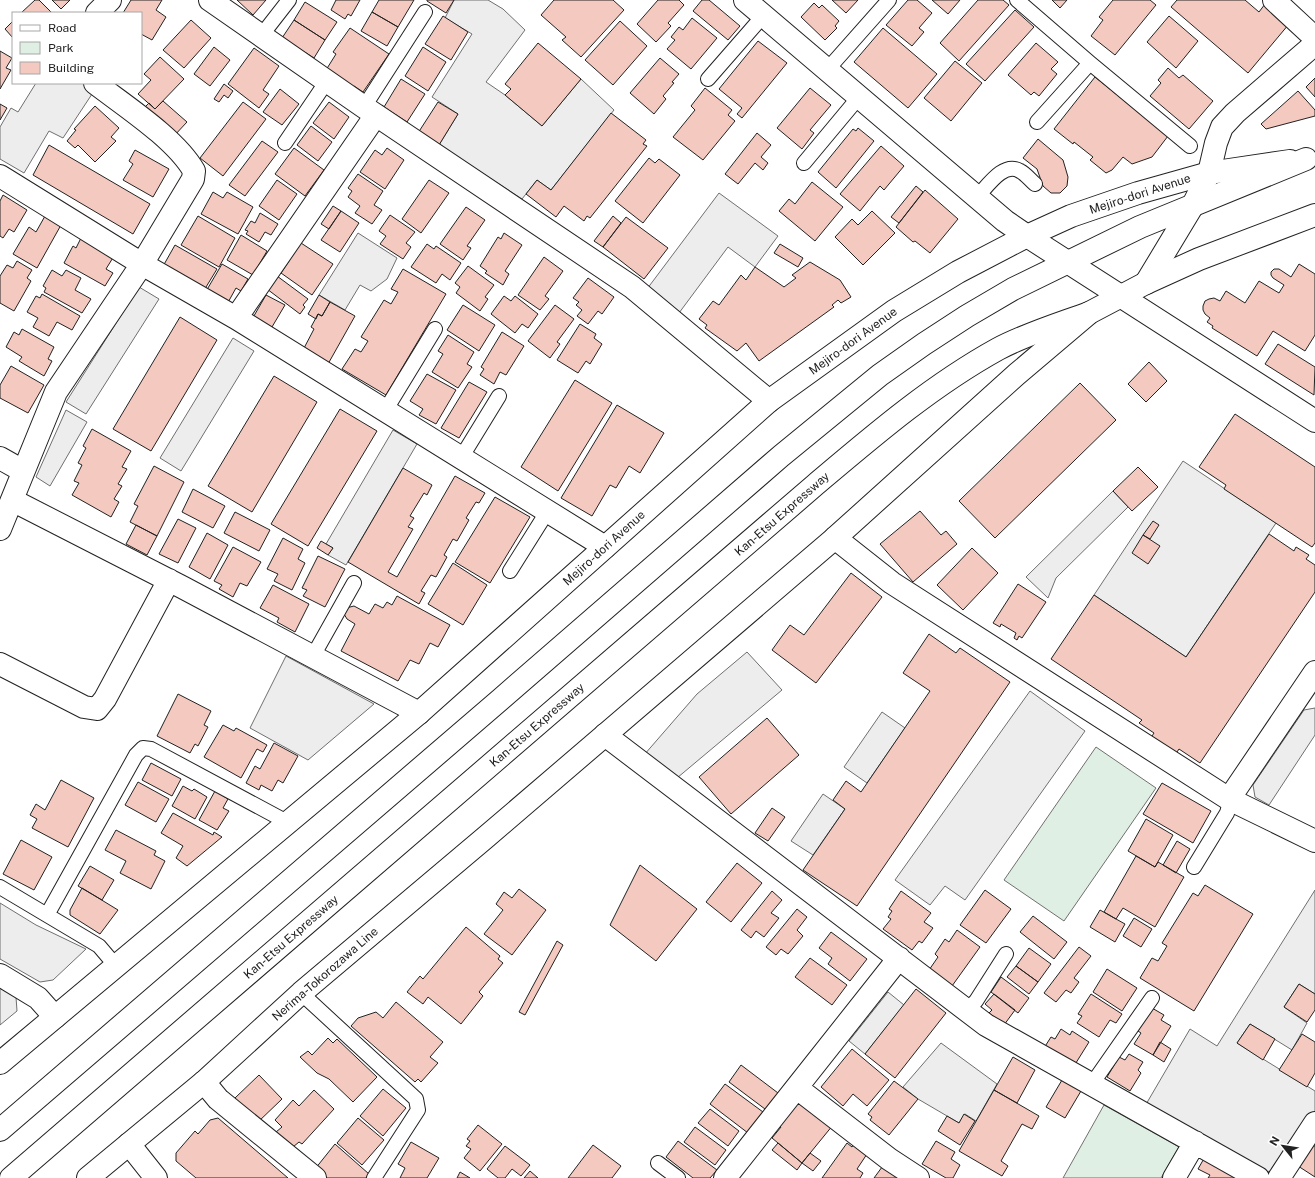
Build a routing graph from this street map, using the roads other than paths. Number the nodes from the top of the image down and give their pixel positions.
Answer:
1 (110, 0) edge
2 (210, 0) edge
3 (289, 0) edge
4 (745, 0) edge
5 (889, 0) edge
6 (1017, 0) edge
7 (1274, 0) edge
8 (98, 12) edge
9 (425, 12) dead end
10 (763, 16) junction
11 (261, 36) junction
12 (1315, 38) edge
13 (1315, 44) edge
14 (1090, 63) junction
15 (827, 70) junction
16 (708, 79) dead end
17 (327, 81) junction
18 (96, 84) edge
19 (859, 97) junction
20 (370, 111) junction
21 (1037, 122) dead end
22 (285, 143) dead end
23 (1190, 146) dead end
24 (1311, 158) edge
25 (804, 163) dead end
26 (1209, 173) junction
27 (0, 176) edge
28 (1035, 184) dead end
29 (977, 197) junction
30 (1193, 205) junction
31 (1315, 215) edge
32 (1027, 236) junction
33 (1068, 262) junction
34 (142, 264) junction
35 (1146, 283) junction
36 (1120, 295) junction
37 (1089, 313) junction
38 (236, 318) junction
39 (435, 329) dead end
40 (499, 396) dead end
41 (769, 401) junction
42 (385, 411) junction
43 (1312, 415) edge
44 (0, 458) edge
45 (461, 458) junction
46 (23, 471) junction
47 (12, 500) junction
48 (547, 512) junction
49 (0, 529) edge
50 (835, 538) junction
51 (605, 547) junction
52 (510, 572) dead end
53 (169, 580) junction
54 (354, 583) dead end
55 (313, 656) junction
56 (0, 664) edge
57 (1312, 683) edge
58 (419, 712) junction
59 (605, 736) junction
60 (1229, 799) junction
61 (287, 822) junction
62 (1315, 841) edge
63 (1194, 867) dead end
64 (0, 887) edge
65 (47, 915) junction
66 (1006, 954) dead end
67 (899, 958) junction
68 (116, 966) junction
69 (0, 975) edge
70 (301, 993) junction
71 (1152, 998) dead end
72 (967, 1010) junction
73 (55, 1017) junction
74 (0, 1063) edge
75 (204, 1082) junction
76 (1092, 1084) junction
77 (797, 1088) junction
78 (1315, 1123) edge
79 (0, 1130) edge
80 (1195, 1142) junction
81 (129, 1144) junction
82 (658, 1163) dead end
83 (11, 1178) edge
84 (88, 1178) edge
85 (156, 1178) edge
86 (314, 1178) edge
87 (374, 1178) edge
88 (678, 1178) edge
89 (725, 1178) edge
90 (918, 1178) edge
91 (1174, 1178) edge
92 (1258, 1178) edge
93 (1279, 1178) edge

1 - 8 main road
2 - 11 main road
3 - 11 lane
4 - 10 main road
5 - 15 lane
6 - 14 lane
7 - 12 main road
9 - 20 lane
10 - 15 main road
10 - 16 lane
11 - 17 main road
13 - 26 main road
14 - 21 lane
14 - 23 lane
15 - 19 main road
17 - 20 main road
17 - 22 lane
18 - 34 main road
19 - 25 lane
19 - 29 main road
20 - 38 main road
20 - 41 main road
24 - 26 main road, Mejiro-dori Avenue
24 - 30 main road
26 - 30 main road
26 - 32 main road, Mejiro-dori Avenue
27 - 34 main road
28 - 29 lane
29 - 32 main road
30 - 33 main road
30 - 35 main road
31 - 35 main road
32 - 33 main road
32 - 41 main road, Mejiro-dori Avenue
33 - 36 main road
33 - 79 main road
34 - 38 main road
34 - 46 main road
35 - 36 main road
36 - 37 main road
36 - 43 main road
37 - 50 main road
37 - 83 main road, Kan-Etsu Expressway
38 - 42 main road
39 - 42 lane
40 - 45 lane
41 - 51 main road, Mejiro-dori Avenue
42 - 45 main road
44 - 46 main road
45 - 48 main road
46 - 47 main road
47 - 49 main road
47 - 53 main road
48 - 51 main road
48 - 52 lane
50 - 59 main road
50 - 60 main road
51 - 58 main road, Mejiro-dori Avenue
53 - 55 main road
53 - 56 main road
54 - 55 lane
55 - 58 main road
57 - 60 main road
58 - 61 main road
59 - 67 main road
59 - 70 main road, Nerima-Tokorozawa Line
60 - 62 main road
60 - 63 lane
61 - 65 lane
61 - 68 main road
64 - 65 lane
65 - 68 lane
66 - 72 lane
67 - 72 main road
67 - 77 main road
68 - 73 main road
69 - 73 main road
70 - 75 main road, Nerima-Tokorozawa Line
70 - 87 lane
71 - 76 lane
72 - 76 main road
73 - 74 main road
75 - 81 main road, Nerima-Tokorozawa Line
75 - 86 main road
76 - 80 main road
77 - 89 main road
77 - 90 main road
78 - 93 main road
80 - 91 main road
80 - 92 main road
81 - 84 main road, Nerima-Tokorozawa Line
81 - 85 main road
82 - 88 lane

